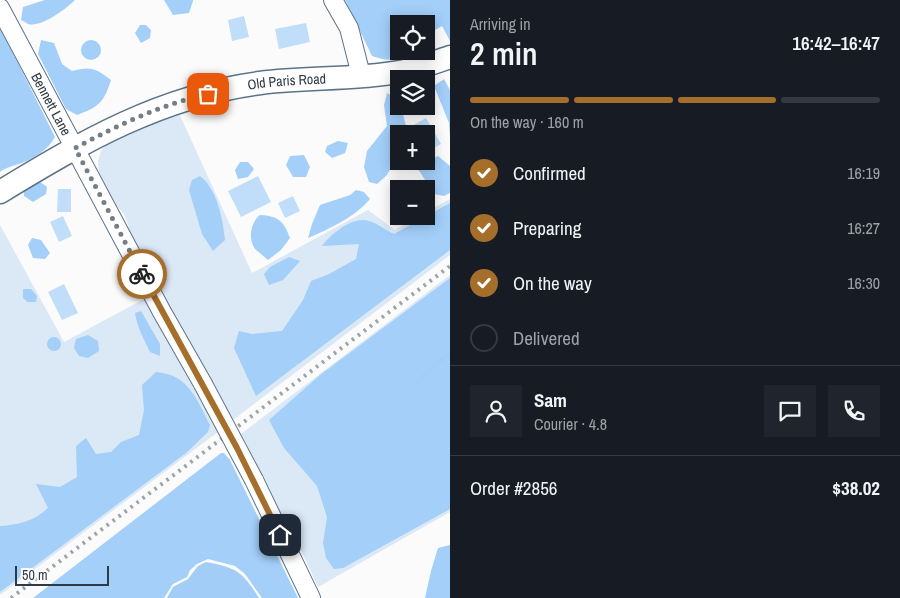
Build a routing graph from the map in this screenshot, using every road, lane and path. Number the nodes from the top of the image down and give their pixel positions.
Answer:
1 (333, 0) edge
2 (0, 8) edge
3 (450, 57) edge
4 (362, 75) junction
5 (75, 148) junction
6 (0, 192) edge
7 (311, 598) edge

1 - 4 street
2 - 5 street, Bennett Lane
3 - 4 main road, Old Paris Road
4 - 5 main road, Old Paris Road
5 - 6 main road, Old Paris Road
5 - 7 street, Bennett Lane, bridge

